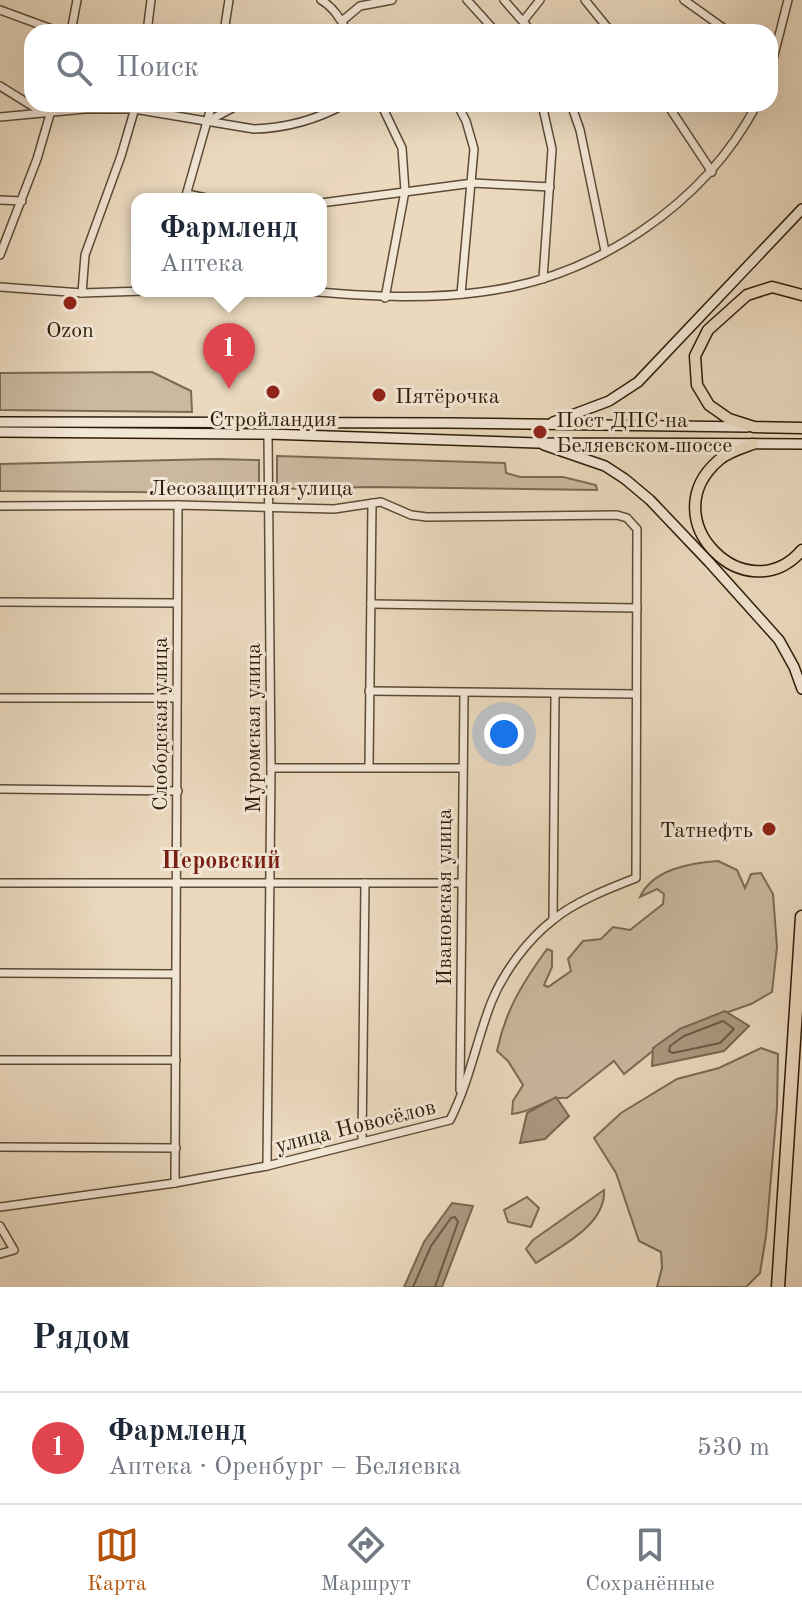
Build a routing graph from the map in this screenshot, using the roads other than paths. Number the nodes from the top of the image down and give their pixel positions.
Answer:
1 (77, 0) edge
2 (151, 0) edge
3 (229, 0) edge
4 (321, 0) edge
5 (392, 0) edge
6 (467, 0) edge
7 (504, 0) edge
8 (540, 0) edge
9 (585, 0) edge
10 (684, 0) edge
11 (788, 0) edge
12 (0, 10) edge
13 (524, 20) junction
14 (342, 21) junction
15 (38, 24) edge
16 (72, 24) edge
17 (148, 24) edge
18 (225, 24) edge
19 (343, 24) edge
20 (489, 24) edge
21 (527, 24) edge
22 (604, 24) edge
23 (718, 24) edge
24 (778, 36) edge
25 (0, 86) edge
26 (24, 101) edge
27 (40, 112) edge
28 (51, 112) edge
29 (133, 112) edge
30 (165, 112) edge
31 (211, 112) edge
32 (225, 112) edge
33 (327, 112) edge
34 (385, 112) edge
35 (461, 112) edge
36 (544, 112) edge
37 (574, 112) edge
38 (672, 112) edge
39 (753, 112) edge
40 (0, 117) edge
41 (209, 121) junction
42 (712, 172) junction
43 (473, 183) junction
44 (550, 187) junction
45 (405, 191) junction
46 (187, 193) edge
47 (0, 200) edge
48 (22, 201) junction
49 (327, 202) edge
50 (802, 209) edge
51 (605, 251) junction
52 (0, 255) edge
53 (543, 279) junction
54 (0, 287) edge
55 (131, 291) edge
56 (82, 293) junction
57 (327, 293) edge
58 (461, 294) junction
59 (802, 295) edge
60 (385, 298) junction
61 (0, 422) edge
62 (543, 425) junction
63 (754, 427) junction
64 (802, 428) edge
65 (0, 432) edge
66 (268, 434) junction
67 (537, 443) junction
68 (753, 444) junction
69 (802, 444) edge
70 (372, 503) junction
71 (178, 505) junction
72 (0, 506) edge
73 (270, 506) junction
74 (802, 550) edge
75 (0, 602) edge
76 (176, 603) junction
77 (371, 604) junction
78 (637, 608) junction
79 (802, 689) edge
80 (369, 691) junction
81 (464, 694) junction
82 (636, 694) junction
83 (555, 695) junction
84 (0, 698) edge
85 (176, 698) junction
86 (369, 767) junction
87 (271, 768) junction
88 (462, 768) junction
89 (0, 789) edge
90 (178, 791) junction
91 (0, 883) edge
92 (365, 883) junction
93 (461, 883) junction
94 (177, 884) junction
95 (270, 884) junction
96 (802, 917) edge
97 (553, 919) junction
98 (0, 973) edge
99 (175, 974) junction
100 (0, 1060) edge
101 (176, 1060) junction
102 (460, 1100) junction
103 (362, 1142) junction
104 (0, 1147) edge
105 (176, 1148) junction
106 (267, 1166) junction
107 (175, 1183) junction
108 (0, 1207) edge
109 (0, 1226) edge
110 (0, 1254) edge
111 (778, 1287) edge

1 - 16 street
2 - 17 street
3 - 18 street
4 - 14 street
5 - 14 street
6 - 20 street
7 - 13 street
8 - 13 street
9 - 22 street
10 - 23 street
11 - 24 street
12 - 15 street
13 - 21 street
14 - 19 street
25 - 26 street
27 - 40 street
28 - 48 street
29 - 56 street
30 - 41 street
31 - 41 street
32 - 41 street
33 - 41 street
34 - 45 street
35 - 43 street
36 - 44 street
37 - 51 street
38 - 42 street
39 - 42 street
41 - 46 street
42 - 51 street
43 - 44 street
43 - 45 street
43 - 58 street
44 - 53 street
45 - 49 street
45 - 60 street
47 - 48 street
48 - 52 street
50 - 62 main road
51 - 53 street
53 - 58 street
54 - 56 street
55 - 56 street
57 - 60 street
58 - 60 street
59 - 63 main road
61 - 62 main road
62 - 63 main road
63 - 64 main road
65 - 66 main road
66 - 67 main road
66 - 73 street, Муромская улица
67 - 68 main road
67 - 79 main road
68 - 69 main road
68 - 74 main road
70 - 73 street, Лесозащитная улица
70 - 77 street
70 - 78 street, Лесозащитная улица
71 - 72 street, Лесозащитная улица
71 - 73 street, Лесозащитная улица
71 - 76 street, Слободская улица
73 - 87 street, Муромская улица
75 - 76 street
76 - 85 street, Слободская улица
77 - 78 street
77 - 80 street
78 - 82 street
80 - 81 street
80 - 86 street
81 - 83 street
81 - 88 street, Ивановская улица
82 - 83 street
82 - 97 street, улица Новосёлов
83 - 97 street
84 - 85 street
85 - 90 street, Слободская улица
86 - 87 street
86 - 88 street
87 - 95 street, Муромская улица
88 - 93 street, Ивановская улица
89 - 90 street
90 - 94 street, Слободская улица
91 - 94 street
92 - 93 street
92 - 95 street
92 - 103 street
93 - 102 street, Ивановская улица
94 - 95 street
94 - 99 street, Слободская улица
95 - 106 street, Муромская улица
96 - 111 highway
97 - 102 street, улица Новосёлов
98 - 99 street
99 - 101 street, Слободская улица
100 - 101 street
101 - 105 street, Слободская улица
102 - 103 street, улица Новосёлов
103 - 106 street, улица Новосёлов
104 - 105 street
105 - 107 street, Слободская улица
106 - 107 street, улица Новосёлов
107 - 108 street, улица Новосёлов
109 - 110 street

